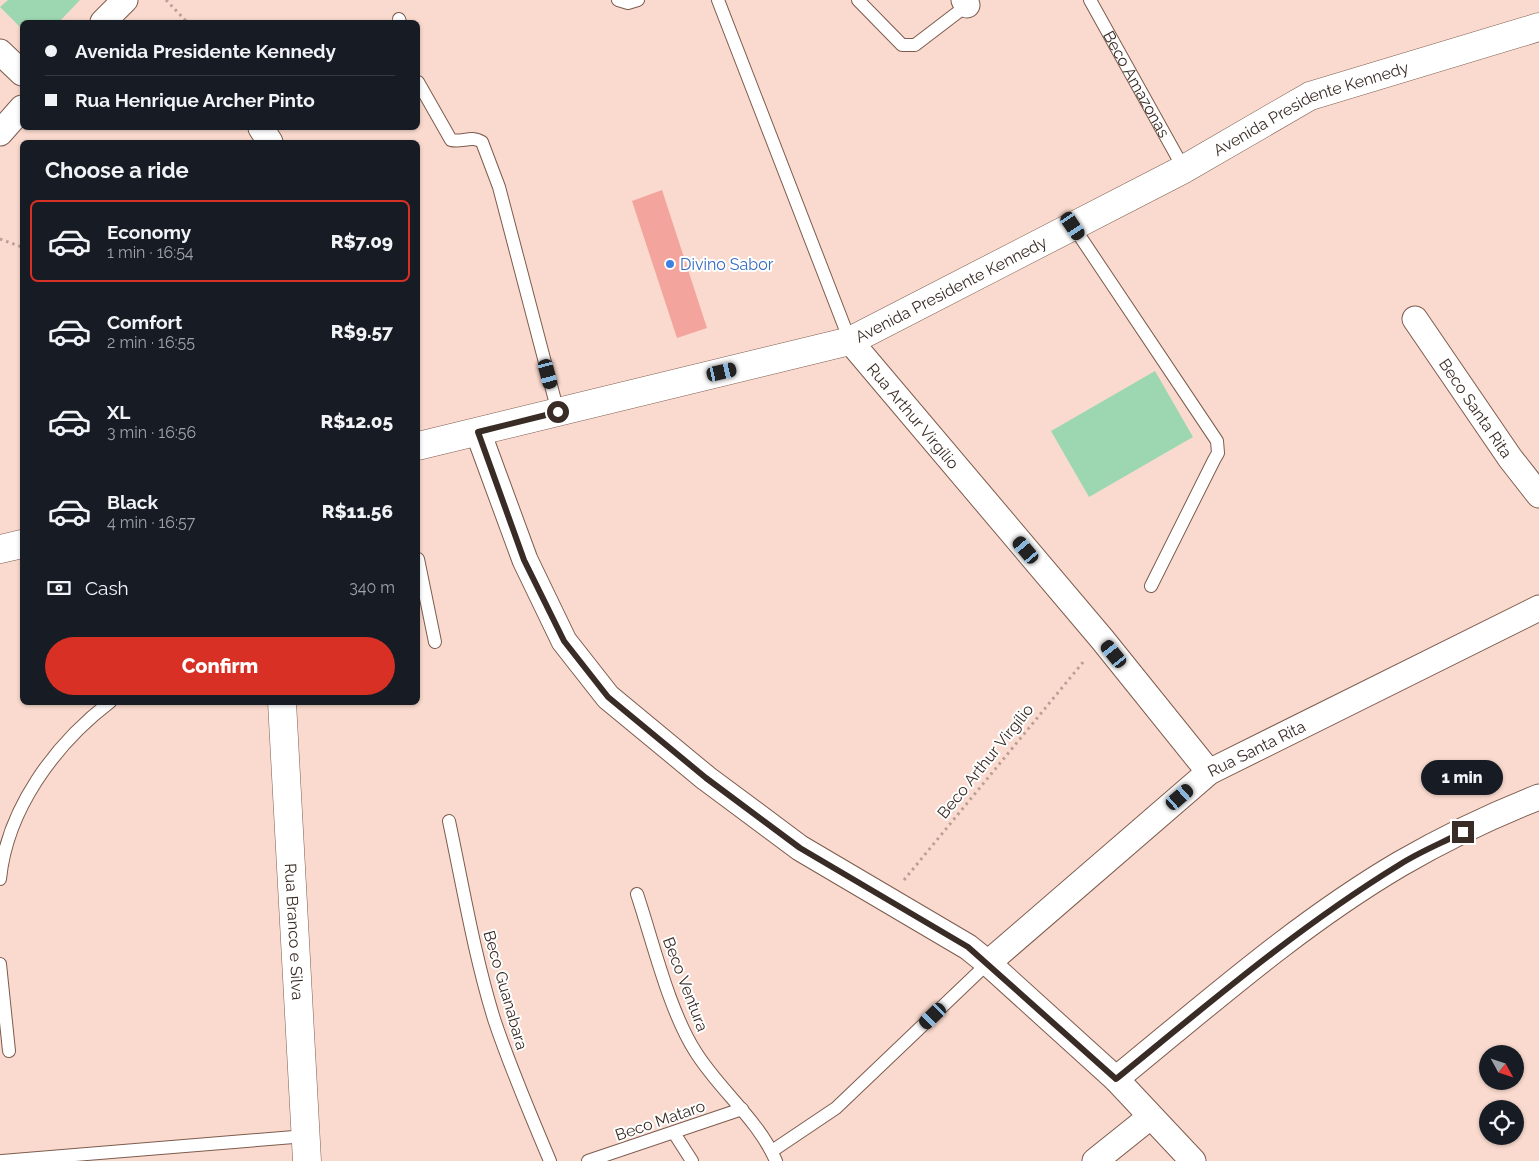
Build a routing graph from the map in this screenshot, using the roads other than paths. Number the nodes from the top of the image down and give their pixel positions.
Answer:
1 (125, 0) edge
2 (638, 0) edge
3 (718, 0) edge
4 (858, 0) edge
5 (1090, 0) edge
6 (619, 1) edge
7 (969, 2) edge
8 (106, 20) edge
9 (1539, 27) edge
10 (0, 52) edge
11 (20, 71) edge
12 (420, 86) edge
13 (20, 110) edge
14 (0, 133) edge
15 (1184, 169) junction
16 (1073, 226) junction
17 (1414, 319) dead end
18 (850, 341) junction
19 (558, 412) junction
20 (478, 432) junction
21 (420, 446) edge
22 (1539, 495) edge
23 (20, 544) edge
24 (0, 549) edge
25 (420, 569) edge
26 (1151, 586) dead end
27 (1539, 608) edge
28 (435, 642) dead end
29 (106, 705) edge
30 (282, 705) edge
31 (1209, 772) junction
32 (1539, 797) edge
33 (449, 821) dead end
34 (0, 879) edge
35 (637, 894) dead end
36 (988, 963) junction
37 (0, 964) edge
38 (10, 1052) dead end
39 (1116, 1079) junction
40 (742, 1109) junction
41 (1150, 1117) junction
42 (674, 1133) junction
43 (306, 1148) edge
44 (774, 1156) edge
45 (2, 1161) edge
46 (550, 1161) edge
47 (588, 1161) edge
48 (692, 1161) edge
49 (1095, 1161) edge
50 (1193, 1161) edge

1 - 8 street
2 - 6 lane
3 - 18 lane, Rua Arthur Virgílio
4 - 7 lane
5 - 15 lane, Beco Amazonas
9 - 15 street, Avenida Presidente Kennedy
10 - 11 street
12 - 19 lane
13 - 14 street
15 - 16 street, Avenida Presidente Kennedy
16 - 18 street, Avenida Presidente Kennedy
16 - 26 lane
17 - 22 street, Beco Santa Rita
18 - 19 street, Avenida Presidente Kennedy
18 - 31 street, Rua Arthur Virgílio
19 - 20 street, Avenida Presidente Kennedy
20 - 21 street, Avenida Presidente Kennedy
20 - 36 street
23 - 24 street
25 - 28 lane
27 - 31 street, Rua Santa Rita
29 - 34 lane
30 - 43 street, Rua Branco e Silva
31 - 36 street, Rua Santa Rita
32 - 39 street
33 - 46 lane, Beco Guanabara
35 - 40 lane, Beco Ventura
36 - 39 street
36 - 44 lane, Beco Ventura
37 - 38 lane
39 - 41 street
40 - 42 lane, Beco Mataro
40 - 44 lane, Beco Ventura
41 - 49 street
41 - 50 street
42 - 47 lane, Beco Mataro
42 - 48 lane
43 - 45 lane

